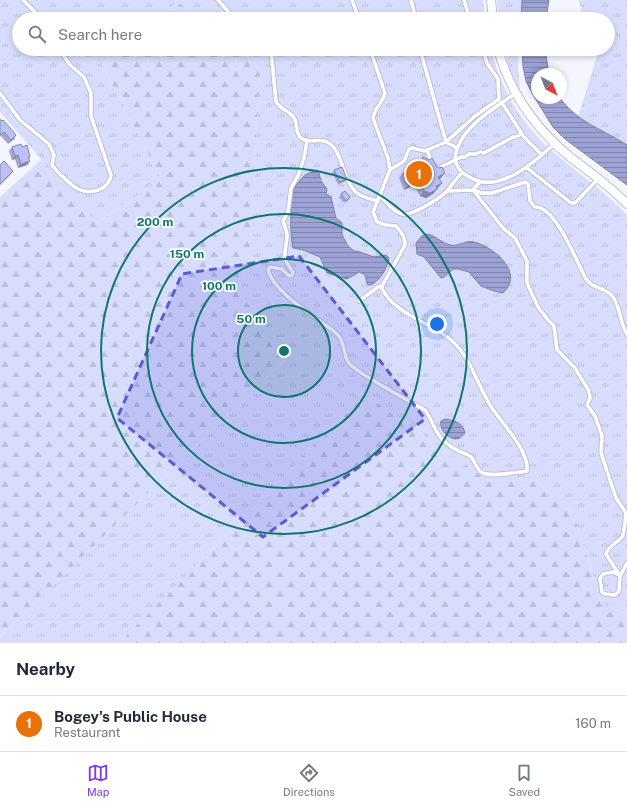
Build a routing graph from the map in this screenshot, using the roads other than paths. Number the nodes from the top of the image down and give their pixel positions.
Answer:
1 (23, 0) edge
2 (218, 0) edge
3 (352, 0) edge
4 (411, 0) edge
5 (464, 0) edge
6 (491, 0) edge
7 (35, 12) edge
8 (229, 12) edge
9 (356, 12) edge
10 (414, 12) edge
11 (468, 12) edge
12 (492, 12) edge
13 (64, 56) edge
14 (272, 56) edge
15 (372, 56) edge
16 (422, 56) edge
17 (486, 56) edge
18 (500, 56) edge
19 (0, 93) edge
20 (516, 93) junction
21 (499, 99) junction
22 (501, 104) junction
23 (521, 134) junction
24 (307, 141) junction
25 (446, 142) junction
26 (555, 143) junction
27 (457, 148) junction
28 (427, 150) junction
29 (542, 155) junction
30 (454, 161) junction
31 (526, 167) junction
32 (390, 170) junction
33 (462, 173) junction
34 (598, 178) junction
35 (480, 182) junction
36 (473, 190) junction
37 (448, 191) junction
38 (379, 195) junction
39 (377, 201) junction
40 (627, 204) edge
41 (382, 286) junction
42 (359, 301) dead end
43 (627, 334) edge
44 (627, 563) edge
45 (620, 576) junction

1 - 7 lane
2 - 8 lane
3 - 9 lane
4 - 10 lane
5 - 11 lane
6 - 12 street
13 - 19 lane
14 - 24 lane
15 - 32 lane
16 - 25 lane
17 - 21 lane
18 - 20 street
20 - 22 lane
20 - 26 street
21 - 22 lane
21 - 25 lane
22 - 23 lane
22 - 27 lane
23 - 29 lane
23 - 30 lane
24 - 39 lane
24 - 41 lane
25 - 27 lane
25 - 28 lane
26 - 29 lane
26 - 34 street
27 - 30 lane
28 - 30 lane
28 - 32 lane
29 - 31 lane
30 - 33 lane
31 - 34 lane
31 - 35 lane
32 - 38 lane
33 - 35 lane
33 - 37 lane
34 - 40 street
35 - 36 lane
36 - 37 lane
36 - 43 lane
36 - 45 lane
37 - 38 lane
38 - 39 lane
39 - 41 lane
41 - 42 lane
44 - 45 lane
45 - 45 lane

